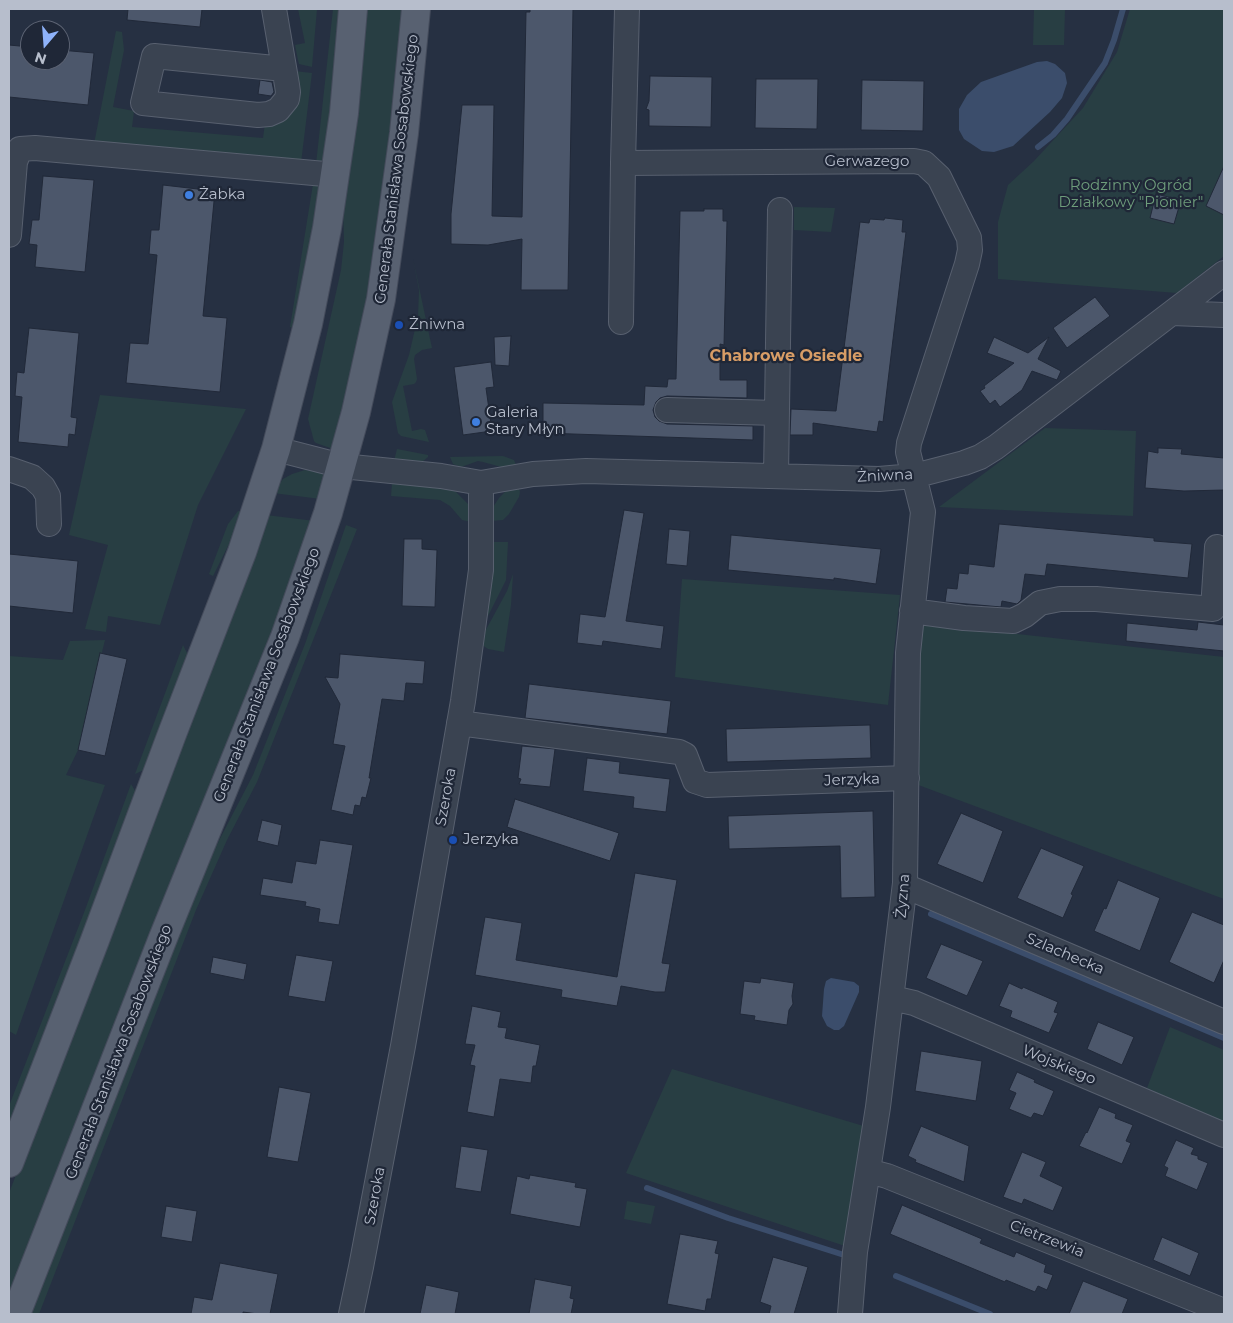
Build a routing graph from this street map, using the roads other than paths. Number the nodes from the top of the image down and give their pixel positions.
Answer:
1 (274, 9) edge
2 (353, 9) edge
3 (416, 9) edge
4 (627, 9) edge
5 (284, 69) junction
6 (623, 163) junction
7 (336, 175) junction
8 (780, 210) dead end
9 (9, 235) edge
10 (1224, 273) edge
11 (1172, 313) junction
12 (1224, 315) edge
13 (621, 322) dead end
14 (667, 410) dead end
15 (777, 413) junction
16 (276, 449) junction
17 (342, 466) junction
18 (9, 469) edge
19 (776, 476) junction
20 (914, 476) junction
21 (481, 483) junction
22 (49, 524) dead end
23 (1217, 547) dead end
24 (1218, 610) edge
25 (912, 611) junction
26 (459, 723) junction
27 (907, 778) junction
28 (905, 886) junction
29 (892, 998) junction
30 (1224, 1022) edge
31 (1224, 1135) edge
32 (9, 1163) edge
33 (868, 1171) junction
34 (31, 1275) junction
35 (1224, 1312) edge
36 (10, 1314) edge
37 (16, 1314) edge
38 (351, 1314) edge
39 (850, 1314) edge

1 - 5 street
2 - 7 main road
3 - 17 main road, Generała Stanisława Sosabowskiego
4 - 6 street
5 - 5 street
6 - 13 street
6 - 20 street, Gerwazego
7 - 9 street
7 - 16 main road
8 - 15 street
10 - 11 street, Żniwna
11 - 12 street
11 - 20 street, Żniwna
14 - 15 street
15 - 19 street
16 - 17 street
16 - 32 main road
17 - 21 street
17 - 34 main road, Generała Stanisława Sosabowskiego
18 - 22 street
19 - 20 street, Żniwna
19 - 21 street, Żniwna
20 - 25 street, Żyzna
21 - 26 street, Szeroka
23 - 24 street
24 - 25 street
25 - 27 street, Żyzna
26 - 27 street, Jerzyka
26 - 38 street, Szeroka
27 - 28 street, Żyzna
28 - 29 street, Żyzna
28 - 30 street, Szlachecka
29 - 31 street, Wojskiego
29 - 33 street, Żyzna
33 - 35 street, Cietrzewia
33 - 39 street, Żyzna
34 - 36 street
34 - 37 main road, Generała Stanisława Sosabowskiego

